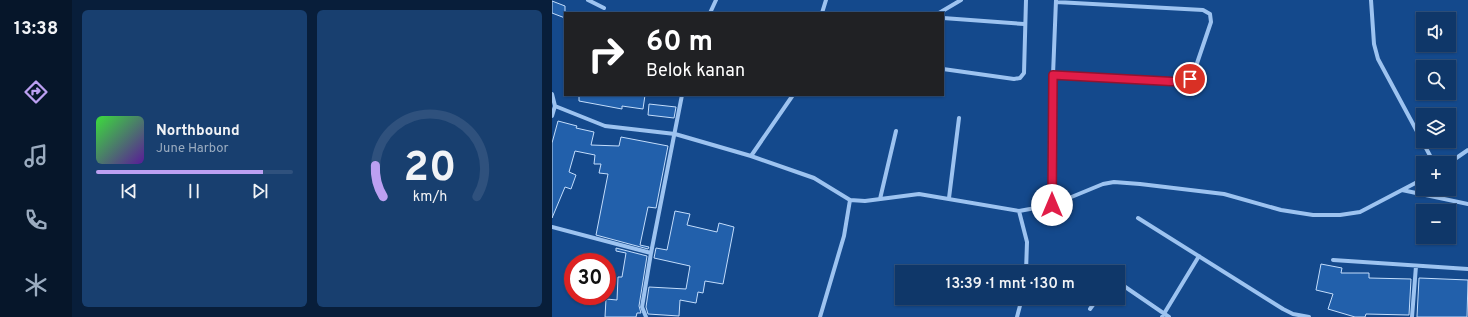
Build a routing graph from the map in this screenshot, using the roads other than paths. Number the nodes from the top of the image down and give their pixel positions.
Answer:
1 (588, 0) edge
2 (716, 0) edge
3 (826, 0) edge
4 (961, 0) edge
5 (1026, 0) edge
6 (1371, 0) edge
7 (1056, 1) edge
8 (604, 8) dead end
9 (710, 12) edge
10 (822, 12) edge
11 (941, 12) edge
12 (944, 18) edge
13 (1024, 24) junction
14 (944, 69) edge
15 (1053, 75) junction
16 (552, 94) edge
17 (682, 96) edge
18 (792, 96) edge
19 (555, 106) junction
20 (552, 116) edge
21 (959, 118) dead end
22 (896, 131) dead end
23 (674, 134) junction
24 (1468, 150) edge
25 (752, 156) junction
26 (1430, 156) edge
27 (1456, 158) edge
28 (1416, 183) edge
29 (1402, 190) junction
30 (949, 198) junction
31 (880, 199) junction
32 (850, 200) junction
33 (1468, 204) edge
34 (1052, 205) junction
35 (1019, 210) junction
36 (1138, 218) dead end
37 (552, 227) edge
38 (651, 253) junction
39 (1199, 256) junction
40 (1332, 260) dead end
41 (1026, 265) edge
42 (1416, 266) junction
43 (1468, 269) edge
44 (1125, 287) edge
45 (1020, 305) edge
46 (1093, 305) edge
47 (1090, 309) dead end
48 (1163, 315) edge
49 (646, 317) edge
50 (820, 317) edge
51 (1017, 317) edge
52 (1169, 317) edge
53 (1309, 317) edge
54 (1412, 317) edge

1 - 8 street
2 - 9 street
3 - 10 street
4 - 11 street
5 - 13 street
6 - 26 street
7 - 15 street
7 - 15 street
12 - 13 street
13 - 14 street
15 - 34 street
16 - 19 street
17 - 23 street
18 - 25 street
19 - 20 street
19 - 23 street
21 - 30 street
22 - 31 street
23 - 25 street
23 - 38 street
24 - 27 street
25 - 32 street
28 - 29 street
29 - 33 street
29 - 34 street
30 - 31 street
30 - 35 street
31 - 32 street
32 - 50 street
34 - 35 street
35 - 41 street
36 - 39 street
37 - 38 street
38 - 49 street
39 - 48 street
39 - 53 street
40 - 42 street
42 - 43 street
42 - 54 street
44 - 48 street
45 - 51 street
46 - 47 street
48 - 52 street

